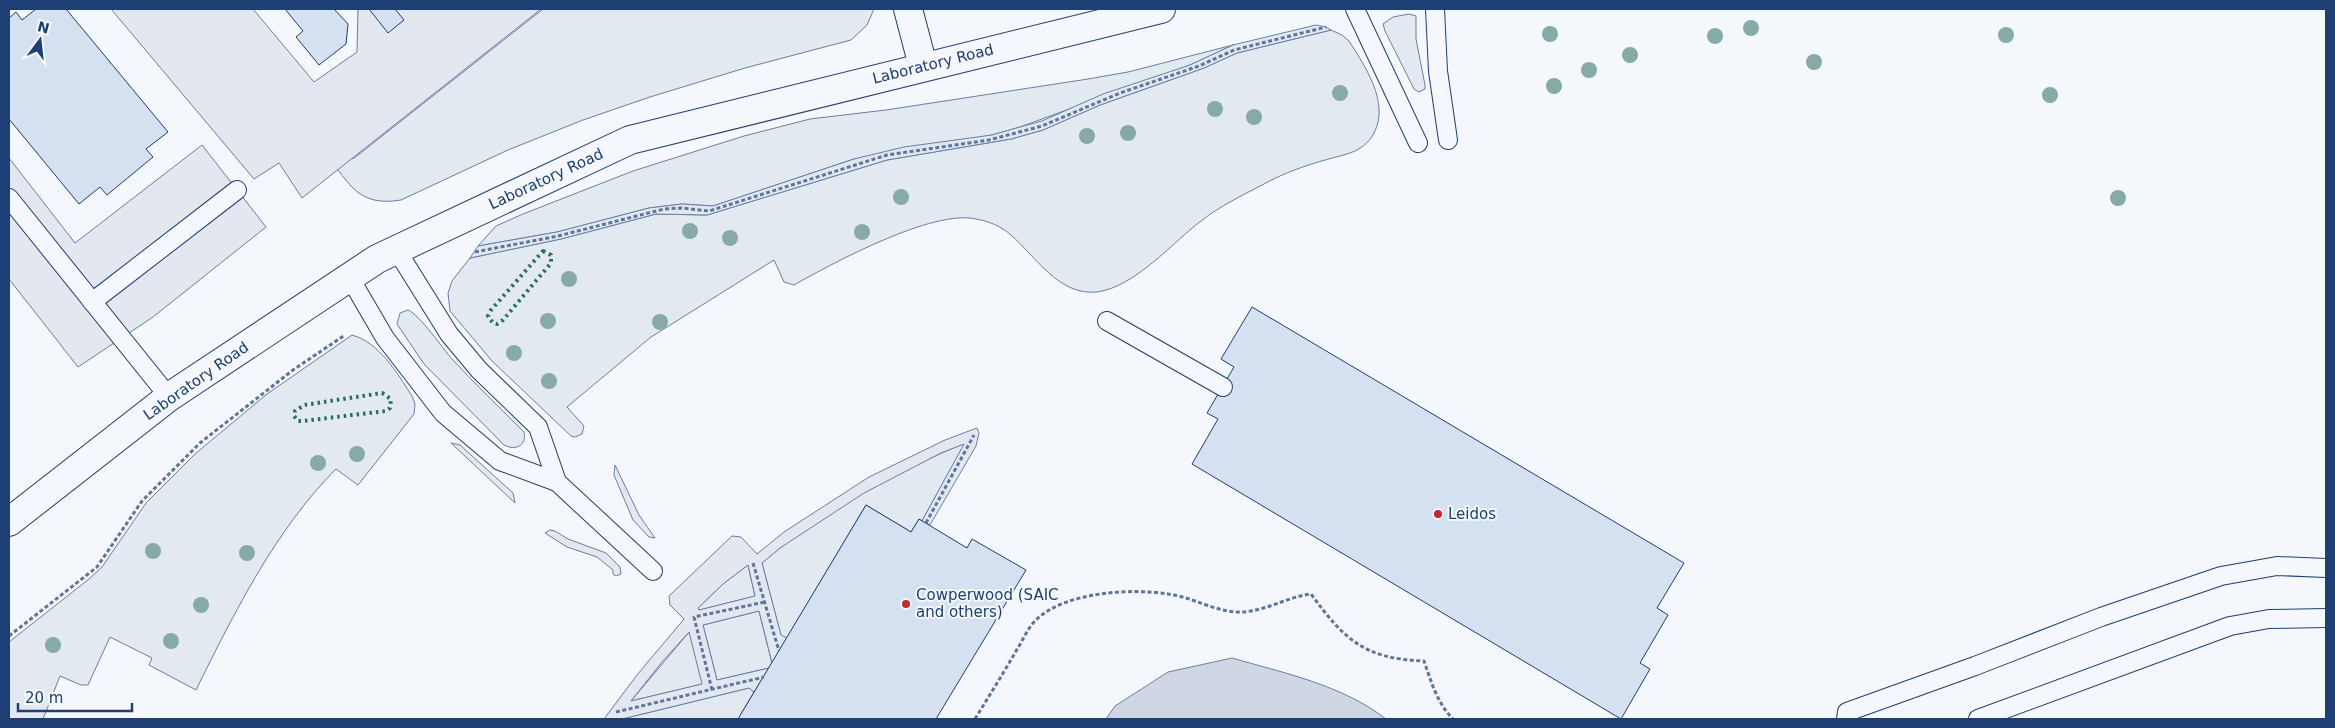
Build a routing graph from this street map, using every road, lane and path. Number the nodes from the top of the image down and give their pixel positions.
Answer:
1 (908, 9) edge
2 (1161, 9) edge
3 (1355, 9) edge
4 (1435, 9) edge
5 (1326, 27) dead end
6 (923, 66) junction
7 (1448, 140) dead end
8 (1418, 143) dead end
9 (237, 190) dead end
10 (9, 198) edge
11 (396, 249) junction
12 (475, 252) dead end
13 (350, 278) junction
14 (92, 302) junction
15 (1107, 321) dead end
16 (345, 336) dead end
17 (1223, 386) dead end
18 (169, 397) junction
19 (974, 435) dead end
20 (557, 482) junction
21 (9, 522) edge
22 (926, 523) dead end
23 (753, 563) dead end
24 (2326, 568) edge
25 (653, 571) dead end
26 (765, 602) junction
27 (2326, 618) edge
28 (9, 636) edge
29 (779, 651) dead end
30 (764, 677) dead end
31 (712, 690) junction
32 (616, 712) dead end
33 (975, 719) edge
34 (1452, 719) edge
35 (1846, 719) edge
36 (1978, 719) edge

1 - 6 street
2 - 6 street, Laboratory Road
3 - 8 lane
4 - 7 lane
5 - 12 path
6 - 11 street, Laboratory Road
9 - 14 lane
10 - 14 lane
11 - 13 street, Laboratory Road
11 - 20 lane
13 - 18 street, Laboratory Road
13 - 20 lane
14 - 18 lane
15 - 17 lane
16 - 28 path
18 - 21 street, Laboratory Road
19 - 22 path
20 - 25 lane
23 - 26 path
24 - 35 lane
26 - 29 path
26 - 31 path
27 - 36 lane
30 - 31 path
31 - 32 path
33 - 34 path

